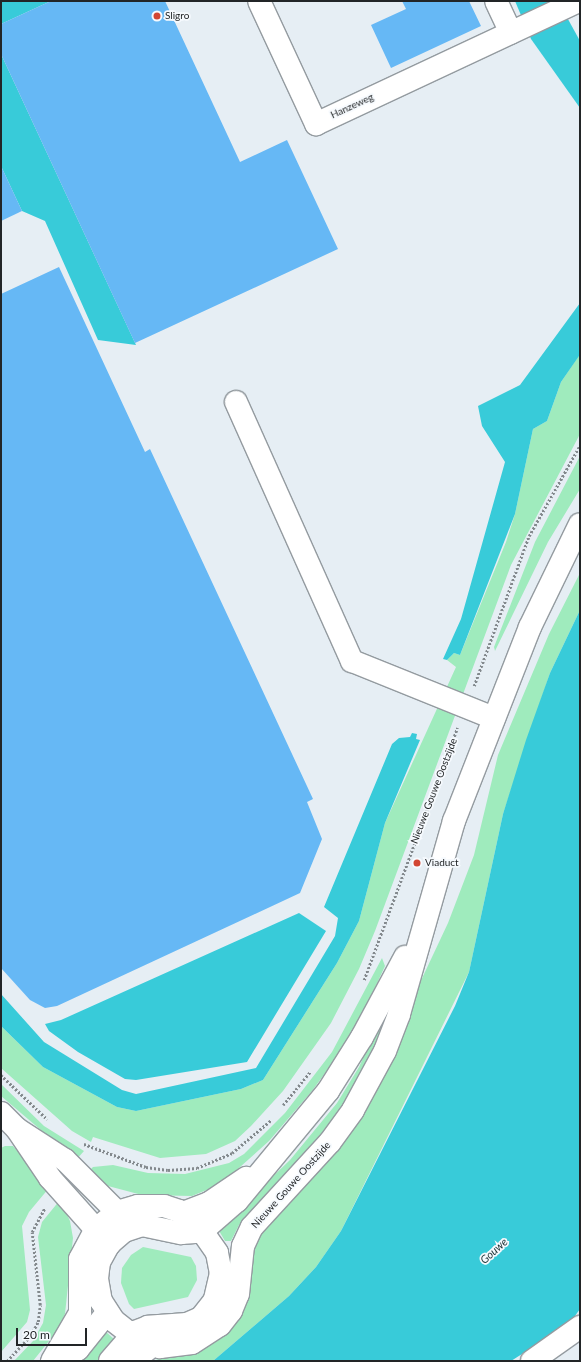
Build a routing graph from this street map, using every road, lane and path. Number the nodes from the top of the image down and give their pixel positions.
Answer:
1 (258, 1) edge
2 (496, 1) edge
3 (575, 3) edge
4 (515, 31) junction
5 (236, 402) dead end
6 (580, 445) edge
7 (580, 524) edge
8 (466, 707) junction
9 (494, 718) junction
10 (423, 920) junction
11 (361, 987) dead end
12 (313, 1068) dead end
13 (1, 1075) edge
14 (280, 1109) dead end
15 (1, 1113) edge
16 (275, 1115) dead end
17 (49, 1121) dead end
18 (17, 1129) junction
19 (81, 1143) dead end
20 (99, 1151) junction
21 (263, 1167) junction
22 (78, 1173) junction
23 (61, 1190) junction
24 (117, 1212) junction
25 (183, 1213) junction
26 (201, 1230) junction
27 (102, 1237) junction
28 (107, 1313) junction
29 (580, 1327) edge
30 (131, 1336) junction
31 (152, 1346) junction
32 (7, 1361) edge
33 (52, 1361) edge
34 (61, 1361) edge
35 (110, 1361) edge
36 (132, 1361) edge
37 (532, 1361) edge

1 - 4 main road, Hanzeweg
2 - 4 main road
3 - 4 main road, Hanzeweg
5 - 8 main road
6 - 8 path, Nieuwe Gouwe Oostzijde
7 - 9 main road, Nieuwe Gouwe Oostzijde
8 - 9 main road
8 - 11 path, Nieuwe Gouwe Oostzijde
9 - 10 main road, Nieuwe Gouwe Oostzijde
10 - 21 main road, Nieuwe Gouwe Oostzijde
10 - 31 main road, Nieuwe Gouwe Oostzijde
12 - 14 path
13 - 17 path
15 - 18 main road
16 - 20 path
18 - 22 main road
18 - 23 main road
19 - 20 path
20 - 22 path
21 - 25 main road, Nieuwe Gouwe Oostzijde
21 - 26 main road, Nieuwe Gouwe Oostzijde
22 - 24 main road
23 - 27 main road
23 - 32 path
24 - 25 main road
24 - 27 main road
25 - 26 main road
26 - 27 main road
26 - 30 main road
27 - 28 main road
27 - 33 main road
28 - 30 main road
28 - 34 main road
29 - 37 main road
30 - 31 main road
30 - 35 main road
31 - 36 main road

